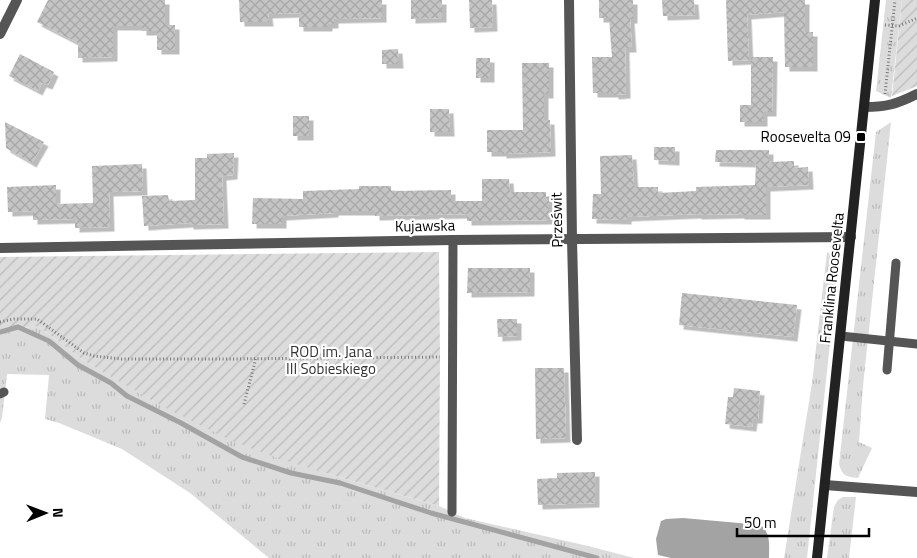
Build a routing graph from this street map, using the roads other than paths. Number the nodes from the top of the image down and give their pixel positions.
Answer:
1 (17, 0) edge
2 (569, 0) edge
3 (875, 0) edge
4 (0, 34) edge
5 (917, 94) edge
6 (864, 106) junction
7 (851, 237) junction
8 (453, 240) junction
9 (572, 240) junction
10 (0, 248) edge
11 (896, 263) dead end
12 (841, 336) junction
13 (890, 342) junction
14 (917, 344) edge
15 (887, 370) dead end
16 (577, 440) dead end
17 (825, 485) junction
18 (917, 492) edge
19 (452, 512) dead end
20 (817, 558) edge

1 - 4 street
2 - 9 street, Prześwit
3 - 6 street, Franklina Roosevelta
5 - 6 street
6 - 7 street, Franklina Roosevelta
7 - 9 street, Kujawska
7 - 12 street, Franklina Roosevelta
8 - 9 street, Kujawska
8 - 10 street, Kujawska
8 - 19 lane
9 - 16 street, Prześwit
11 - 13 lane
12 - 13 lane
12 - 17 street, Franklina Roosevelta
13 - 14 lane
13 - 15 lane
17 - 18 street
17 - 20 street, Franklina Roosevelta

